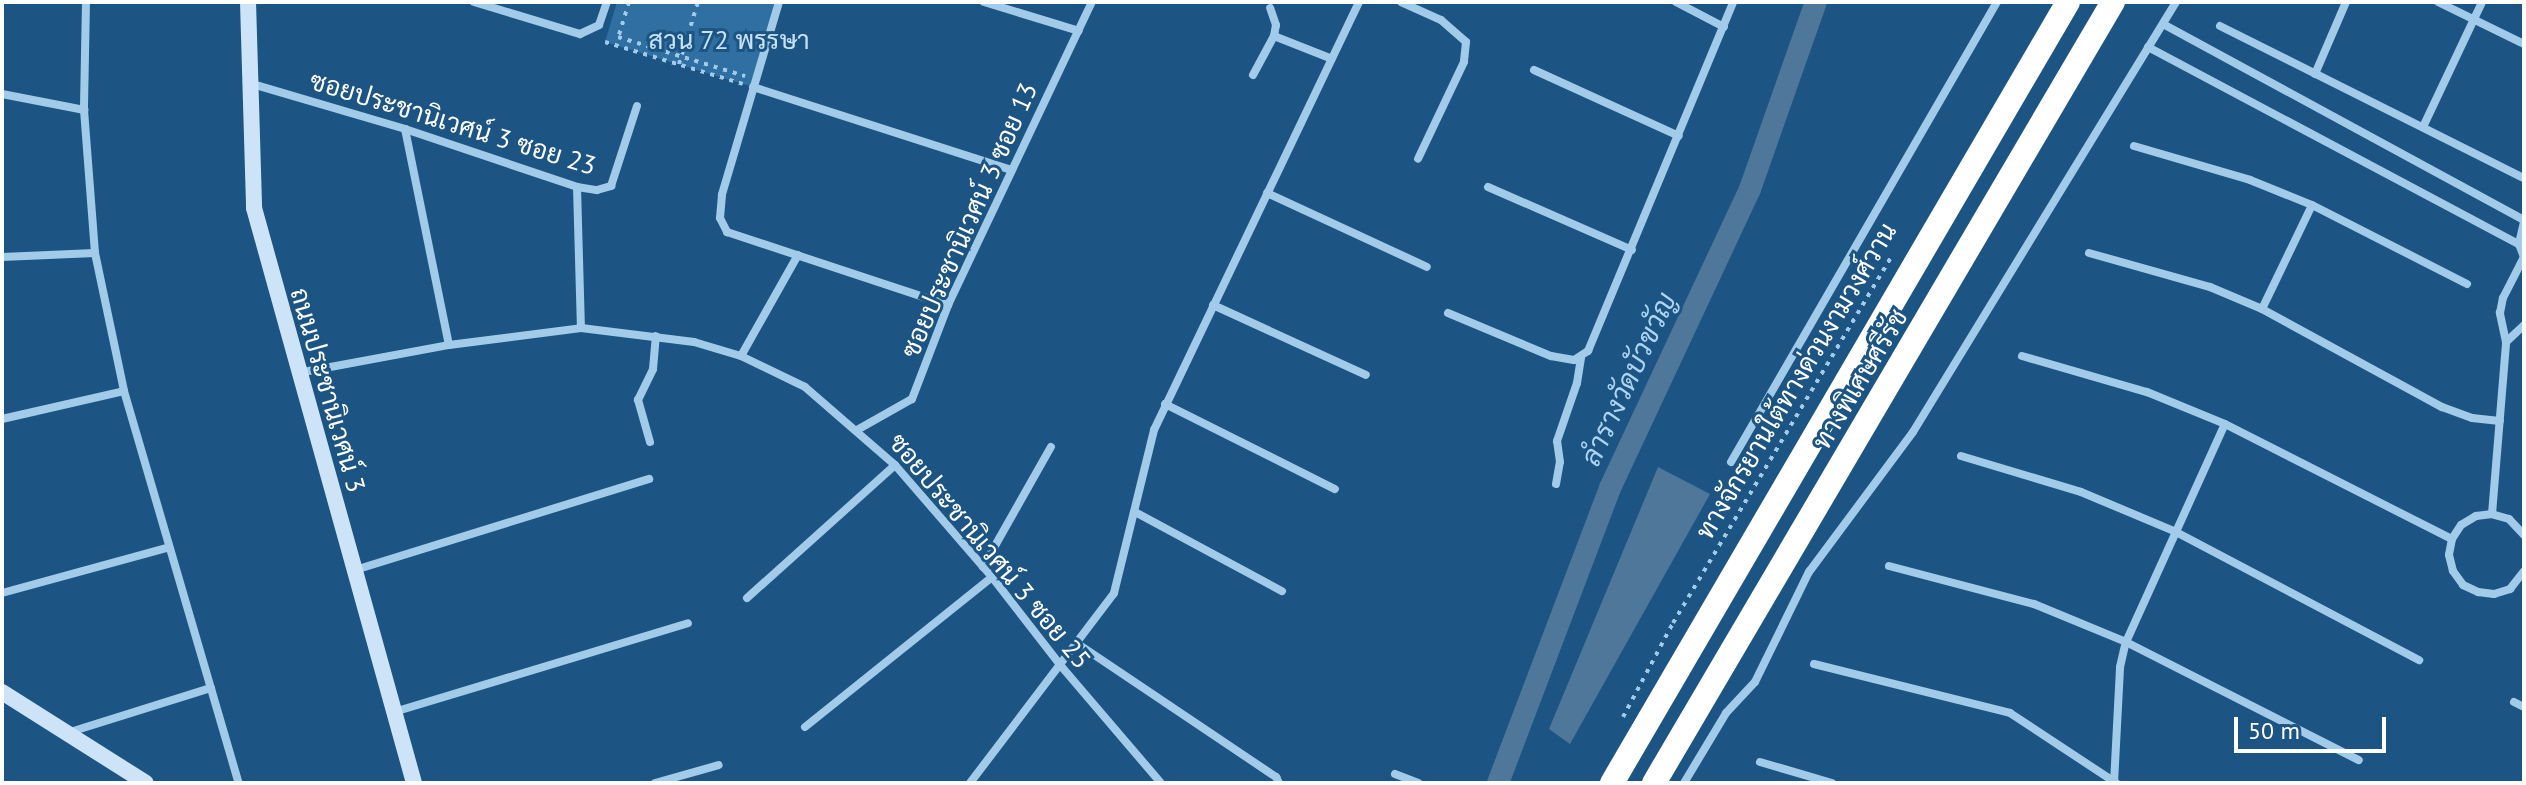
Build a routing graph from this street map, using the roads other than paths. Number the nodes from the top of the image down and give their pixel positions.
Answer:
1 (86, 2) edge
2 (248, 2) edge
3 (474, 2) edge
4 (607, 2) edge
5 (779, 2) edge
6 (984, 2) edge
7 (1092, 2) edge
8 (1359, 2) edge
9 (1401, 2) edge
10 (1676, 2) edge
11 (1733, 2) edge
12 (1997, 2) edge
13 (2068, 2) edge
14 (2113, 2) edge
15 (2176, 2) edge
16 (2346, 2) edge
17 (2438, 2) edge
18 (2482, 2) edge
19 (1270, 8) dead end
20 (2473, 19) junction
21 (2163, 24) junction
22 (2220, 26) dead end
23 (1724, 27) junction
24 (1079, 31) junction
25 (1274, 36) junction
26 (2524, 44) edge
27 (2148, 47) junction
28 (1332, 59) junction
29 (1534, 70) dead end
30 (2315, 74) junction
31 (1253, 75) dead end
32 (248, 83) junction
33 (753, 87) junction
34 (2, 94) edge
35 (637, 106) dead end
36 (84, 110) junction
37 (2423, 127) junction
38 (405, 129) junction
39 (1679, 136) junction
40 (2134, 146) dead end
41 (1418, 159) dead end
42 (1011, 170) junction
43 (2522, 177) dead end
44 (577, 187) junction
45 (1488, 187) dead end
46 (1267, 193) junction
47 (2312, 205) junction
48 (2524, 221) edge
49 (2519, 244) junction
50 (1632, 250) junction
51 (95, 253) junction
52 (2089, 253) dead end
53 (798, 255) junction
54 (2, 257) edge
55 (2524, 257) edge
56 (1427, 267) dead end
57 (2467, 284) dead end
58 (948, 305) junction
59 (1213, 305) junction
60 (2262, 309) junction
61 (1448, 313) dead end
62 (2524, 325) edge
63 (581, 328) junction
64 (656, 336) junction
65 (2506, 342) junction
66 (449, 345) junction
67 (741, 356) junction
68 (2022, 356) dead end
69 (1581, 357) junction
70 (298, 373) junction
71 (1366, 375) dead end
72 (124, 391) junction
73 (1165, 404) junction
74 (2, 419) edge
75 (2500, 421) junction
76 (2225, 424) junction
77 (857, 430) junction
78 (650, 442) dead end
79 (1051, 447) dead end
80 (1961, 456) dead end
81 (1731, 462) dead end
82 (895, 465) junction
83 (649, 479) dead end
84 (1556, 484) dead end
85 (1335, 489) dead end
86 (1135, 512) junction
87 (2492, 514) junction
88 (2176, 532) junction
89 (2524, 535) edge
90 (2452, 539) junction
91 (167, 548) junction
92 (1889, 566) dead end
93 (983, 567) junction
94 (354, 570) junction
95 (2524, 571) edge
96 (992, 577) junction
97 (1282, 591) dead end
98 (2, 593) edge
99 (747, 598) dead end
100 (688, 623) dead end
101 (2126, 642) junction
102 (1078, 644) junction
103 (2419, 660) dead end
104 (1814, 664) dead end
105 (1061, 666) junction
106 (211, 688) junction
107 (2, 692) edge
108 (2514, 702) dead end
109 (2524, 707) edge
110 (394, 712) junction
111 (805, 727) dead end
112 (66, 733) junction
113 (2359, 760) dead end
114 (1760, 762) dead end
115 (719, 765) dead end
116 (1395, 774) dead end
117 (146, 783) edge
118 (239, 783) edge
119 (414, 783) edge
120 (655, 783) edge
121 (970, 783) edge
122 (1161, 783) edge
123 (1279, 783) edge
124 (1418, 783) edge
125 (1612, 783) edge
126 (1654, 783) edge
127 (1684, 783) edge
128 (1832, 783) edge
129 (2115, 783) edge

1 - 36 street
2 - 32 street, ถนนประชานิเวศน์ 3
3 - 4 street
5 - 33 street
6 - 24 street
7 - 24 street, ซอยประชานิเวศน์ 3 ซอย 13
8 - 28 street
9 - 41 street
10 - 23 street
11 - 23 street
12 - 81 street
13 - 125 highway, ทางพิเศษศรีรัช
14 - 126 highway, ทางพิเศษศรีรัช
15 - 21 street
16 - 30 street
17 - 20 street
18 - 20 street
19 - 25 street
20 - 26 street
20 - 37 street
21 - 27 street
21 - 48 street
22 - 30 street
23 - 39 street
24 - 42 street, ซอยประชานิเวศน์ 3 ซอย 13
25 - 28 street
25 - 31 street
27 - 49 street
27 - 127 street
28 - 46 street
29 - 39 street
30 - 37 street
32 - 38 street, ซอยประชานิเวศน์ 3 ซอย 23
32 - 70 street, ถนนประชานิเวศน์ 3
33 - 42 street
33 - 53 street
34 - 36 street
35 - 44 street, ซอยประชานิเวศน์ 3 ซอย 23
36 - 51 street
37 - 43 street
38 - 44 street, ซอยประชานิเวศน์ 3 ซอย 23
38 - 66 street
39 - 50 street
40 - 47 street
42 - 58 street, ซอยประชานิเวศน์ 3 ซอย 13
44 - 63 street
45 - 50 street
46 - 56 street
46 - 59 street
47 - 57 street
47 - 60 street
48 - 49 street
49 - 55 street
50 - 69 street
51 - 54 street
51 - 72 street
52 - 60 street
53 - 58 street
53 - 67 street
55 - 65 street
58 - 77 street, ซอยประชานิเวศน์ 3 ซอย 13
59 - 71 street
59 - 73 street
60 - 75 street
61 - 69 street
62 - 65 street
63 - 64 street, ซอยประชานิเวศน์ 3 ซอย 25
63 - 66 street, ซอยประชานิเวศน์ 3 ซอย 25
64 - 67 street, ซอยประชานิเวศน์ 3 ซอย 25
64 - 78 street
65 - 75 street
66 - 70 street, ซอยประชานิเวศน์ 3 ซอย 25
67 - 77 street, ซอยประชานิเวศน์ 3 ซอย 25
68 - 76 street
69 - 84 street
70 - 94 street, ถนนประชานิเวศน์ 3
72 - 74 street
72 - 91 street
73 - 85 street
73 - 86 street
75 - 87 street
76 - 88 street
76 - 90 street
77 - 82 street, ซอยประชานิเวศน์ 3 ซอย 25
79 - 93 street
80 - 88 street
82 - 93 street, ซอยประชานิเวศน์ 3 ซอย 25
82 - 99 street
83 - 94 street
86 - 97 street
86 - 102 street
87 - 89 street
87 - 90 street
88 - 101 street
88 - 103 street
90 - 95 street
91 - 98 street
91 - 106 street
92 - 101 street
93 - 96 street, ซอยประชานิเวศน์ 3 ซอย 25
94 - 110 street, ถนนประชานิเวศน์ 3
96 - 105 street, ซอยประชานิเวศน์ 3 ซอย 25
96 - 111 street
100 - 110 street
101 - 113 street
101 - 129 street
102 - 105 street
102 - 123 street
104 - 129 street
105 - 121 street
105 - 122 street, ซอยประชานิเวศน์ 3 ซอย 25
106 - 112 street
106 - 118 street
107 - 112 street
108 - 109 street
110 - 119 street, ถนนประชานิเวศน์ 3
112 - 117 street
114 - 128 street
115 - 120 street
116 - 124 street

